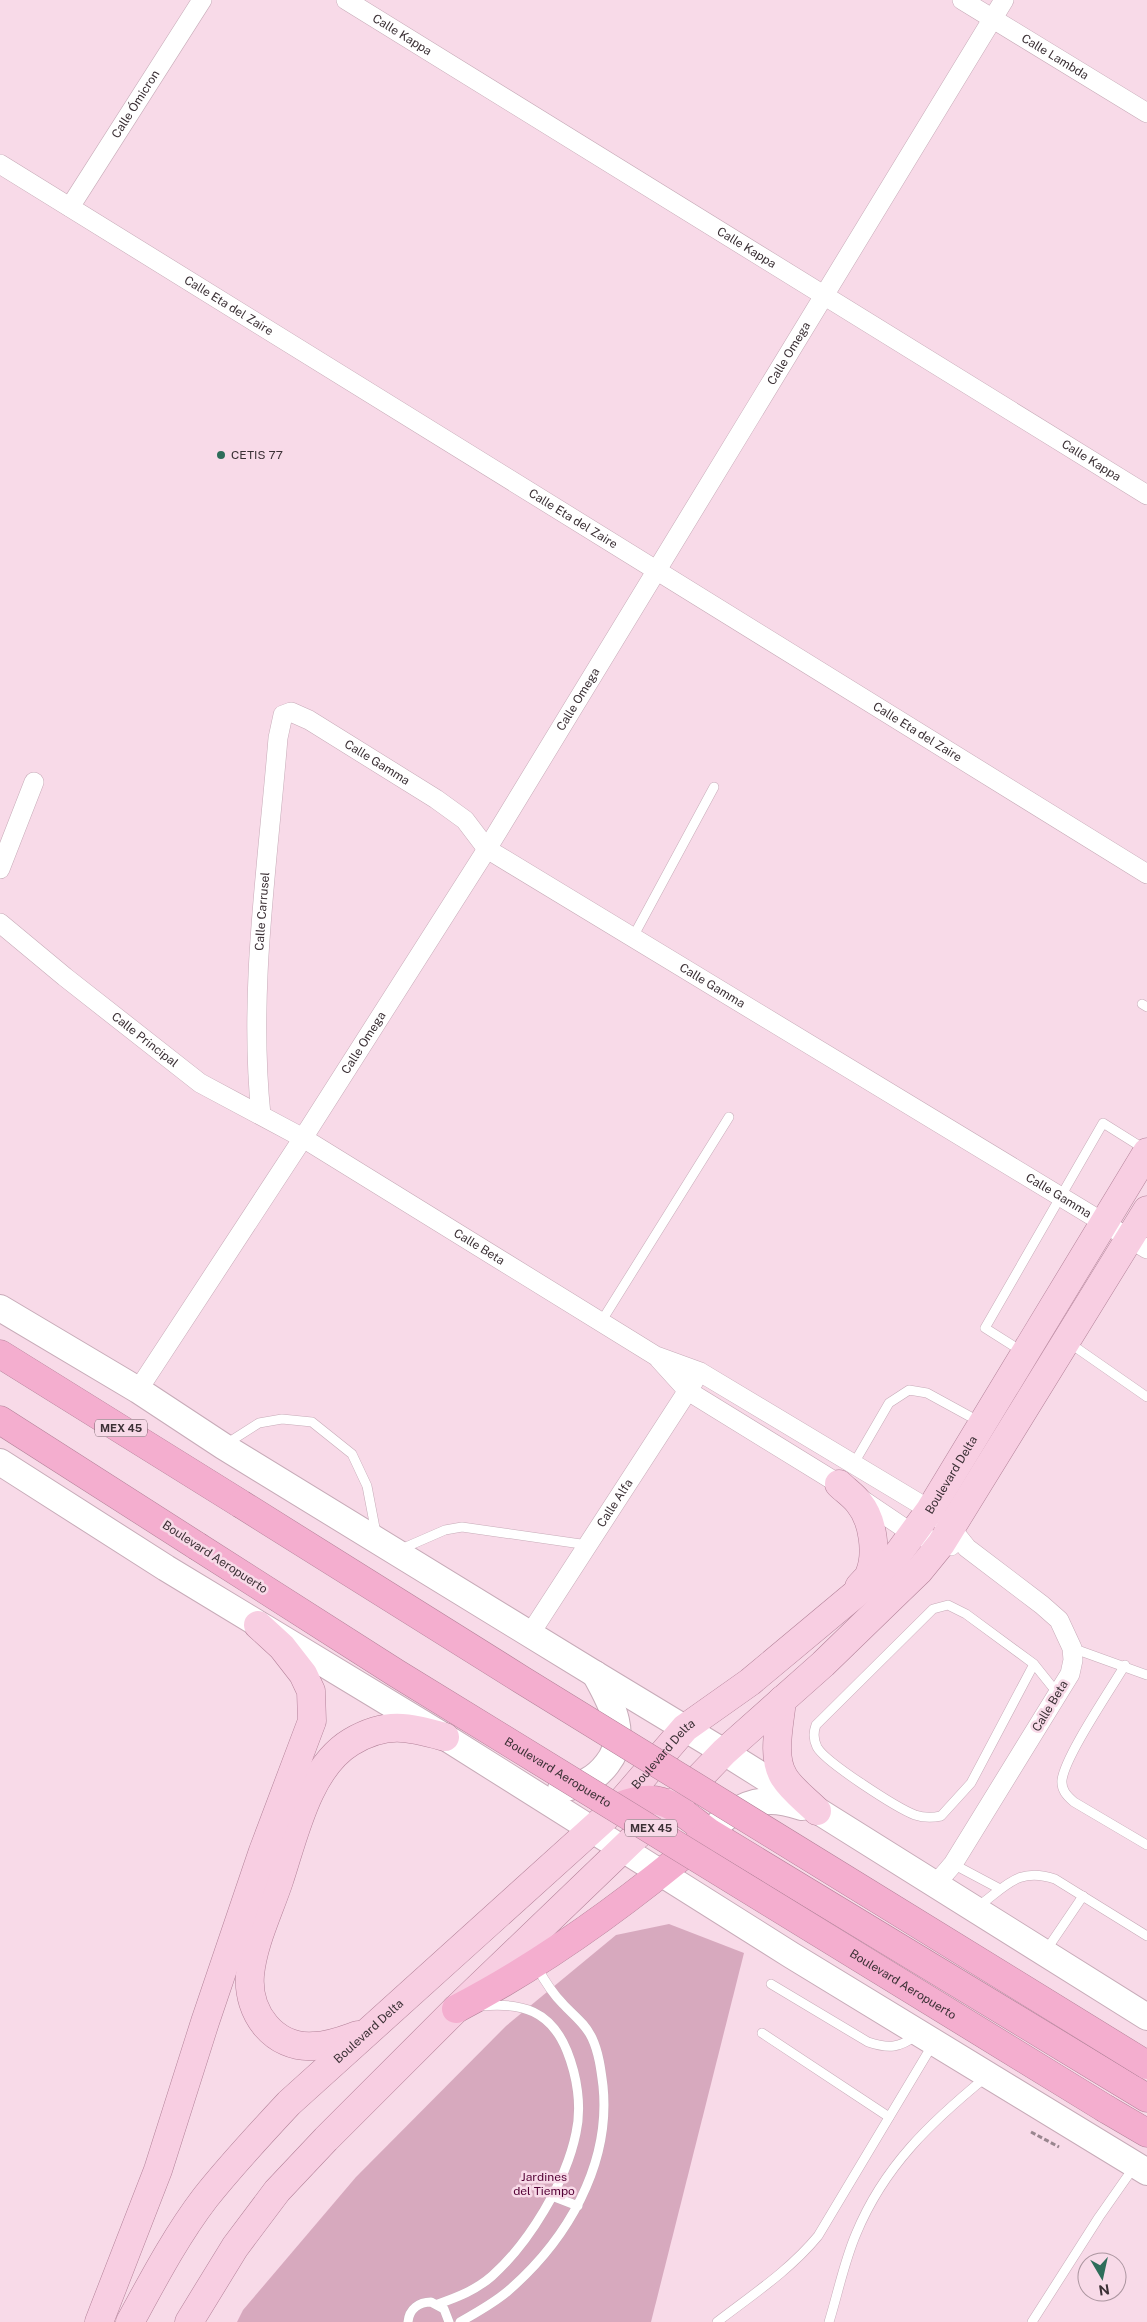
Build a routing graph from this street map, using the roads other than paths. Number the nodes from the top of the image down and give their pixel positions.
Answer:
1 (202, 0) edge
2 (346, 0) edge
3 (962, 0) edge
4 (1004, 0) edge
5 (993, 18) junction
6 (1147, 113) edge
7 (0, 164) edge
8 (70, 206) junction
9 (825, 298) junction
10 (1147, 495) edge
11 (656, 569) junction
12 (288, 712) joint
13 (34, 782) dead end
14 (714, 787) dead end
15 (487, 849) junction
16 (0, 869) edge
17 (1147, 874) edge
18 (0, 923) edge
19 (633, 938) junction
20 (261, 1116) junction
21 (730, 1117) dead end
22 (303, 1138) junction
23 (1147, 1151) edge
24 (1060, 1197) junction
25 (1147, 1210) edge
26 (1105, 1223) junction
27 (1138, 1243) edge
28 (0, 1308) edge
29 (601, 1322) junction
30 (1065, 1341) junction
31 (0, 1354) edge
32 (1026, 1354) junction
33 (656, 1356) junction
34 (700, 1372) junction
35 (138, 1390) junction
36 (688, 1391) junction
37 (1147, 1397) edge
38 (0, 1420) edge
39 (982, 1423) junction
40 (224, 1446) junction
41 (0, 1462) edge
42 (846, 1475) junction
43 (930, 1510) junction
44 (913, 1534) junction
45 (953, 1540) junction
46 (386, 1544) junction
47 (588, 1545) junction
48 (848, 1600) junction
49 (258, 1625) junction
50 (530, 1634) junction
51 (1072, 1648) junction
52 (1034, 1664) junction
53 (1125, 1665) junction
54 (595, 1674) junction
55 (1147, 1674) edge
56 (1058, 1694) junction
57 (782, 1700) junction
58 (685, 1728) junction
59 (445, 1737) junction
60 (724, 1752) junction
61 (506, 1778) junction
62 (672, 1806) junction
63 (617, 1807) junction
64 (817, 1811) junction
65 (592, 1830) junction
66 (710, 1833) junction
67 (1147, 1845) edge
68 (622, 1849) junction
69 (953, 1864) junction
70 (662, 1873) junction
71 (935, 1885) junction
72 (1000, 1889) junction
73 (1083, 1896) junction
74 (708, 1902) junction
75 (974, 1910) junction
76 (1147, 1936) edge
77 (1044, 1953) junction
78 (530, 1954) junction
79 (771, 1984) dead end
80 (456, 2009) junction
81 (1147, 2017) edge
82 (369, 2030) junction
83 (762, 2033) dead end
84 (927, 2038) junction
85 (1147, 2065) edge
86 (988, 2075) junction
87 (1147, 2098) edge
88 (889, 2117) junction
89 (1147, 2134) edge
90 (1141, 2168) edge
91 (552, 2196) junction
92 (578, 2206) junction
93 (438, 2304) junction
94 (99, 2322) edge
95 (130, 2322) edge
96 (189, 2322) edge
97 (408, 2322) edge
98 (449, 2322) edge
99 (460, 2322) edge
100 (716, 2322) edge
101 (829, 2322) edge
102 (1032, 2322) edge

1 - 8 street, Calle Ómicron
2 - 9 street, Calle Kappa
3 - 5 street, Calle Lambda
4 - 5 street, Calle Omega
5 - 6 street, Calle Lambda
5 - 9 street, Calle Omega
7 - 8 street, Calle Eta del Zaire
8 - 11 street, Calle Eta del Zaire
9 - 10 street, Calle Kappa
9 - 11 street, Calle Omega
11 - 15 street, Calle Omega
11 - 17 street, Calle Eta del Zaire
12 - 15 street, Calle Gamma
12 - 20 street, Calle Carrusel
13 - 16 street
14 - 19 lane
15 - 19 street, Calle Gamma
15 - 22 street, Calle Omega
18 - 20 street, Calle Principal
19 - 24 street, Calle Gamma
20 - 22 street, Calle Principal
21 - 29 lane
22 - 29 street, Calle Beta
22 - 35 street, Calle Omega
23 - 24 lane
23 - 26 main road, Boulevard Delta
24 - 26 street, Calle Gamma
24 - 32 lane
25 - 27 main road
26 - 27 street, Calle Gamma
26 - 32 main road, Boulevard Delta
27 - 30 main road
28 - 35 street
29 - 33 street, Calle Beta
30 - 37 lane
30 - 45 main road
31 - 85 highway, MEX 45, bridge
32 - 39 main road, Boulevard Delta
33 - 34 street, Calle Beta
33 - 36 street, Calle Beta
34 - 36 street, Calle Alfa
34 - 42 street, Calle Beta
35 - 40 street
36 - 42 street, Calle Beta
36 - 47 street, Calle Alfa
38 - 89 highway, Boulevard Aeropuerto / MEX 45, bridge
39 - 42 lane
39 - 43 main road, Boulevard Delta
40 - 46 street
40 - 46 lane
41 - 49 street
42 - 43 street, Calle Beta
42 - 44 street, Calle Beta
42 - 48 main road
43 - 44 main road, Boulevard Delta
43 - 45 street, Calle Beta
44 - 45 street, Calle Beta
44 - 48 main road, Boulevard Delta
45 - 51 street, Calle Beta
45 - 57 main road
46 - 47 lane
46 - 50 street
47 - 50 street, Calle Alfa
48 - 58 main road, Boulevard Delta
49 - 59 street
49 - 94 main road
50 - 54 street
51 - 53 lane
51 - 56 street, Calle Beta
52 - 52 lane
52 - 56 lane
53 - 55 lane
53 - 67 lane
54 - 58 street
54 - 61 street
56 - 69 street, Calle Beta
57 - 60 main road
57 - 64 main road
58 - 60 street
58 - 63 main road, Boulevard Delta
59 - 61 street
59 - 82 main road
60 - 62 main road
60 - 64 street
61 - 65 street
62 - 63 highway
62 - 66 highway
62 - 68 main road
63 - 65 main road, Boulevard Delta
64 - 66 street
64 - 71 street
65 - 68 street
65 - 82 main road, Boulevard Delta
66 - 70 highway
66 - 74 street
66 - 87 highway
68 - 70 street
68 - 78 main road
69 - 71 street, Calle Beta
69 - 72 lane
70 - 74 street
70 - 78 highway
71 - 75 street
72 - 73 lane
72 - 75 lane
73 - 76 lane
73 - 77 lane
74 - 84 street
75 - 77 street
77 - 81 street
78 - 80 highway
78 - 92 lane
79 - 84 lane
80 - 91 lane
80 - 96 main road
82 - 95 main road, Boulevard Delta
83 - 88 lane
84 - 86 street
84 - 88 lane
86 - 90 street
86 - 101 lane
88 - 100 lane
90 - 102 lane
91 - 92 lane
91 - 93 lane
92 - 99 lane
93 - 97 lane
93 - 98 lane

